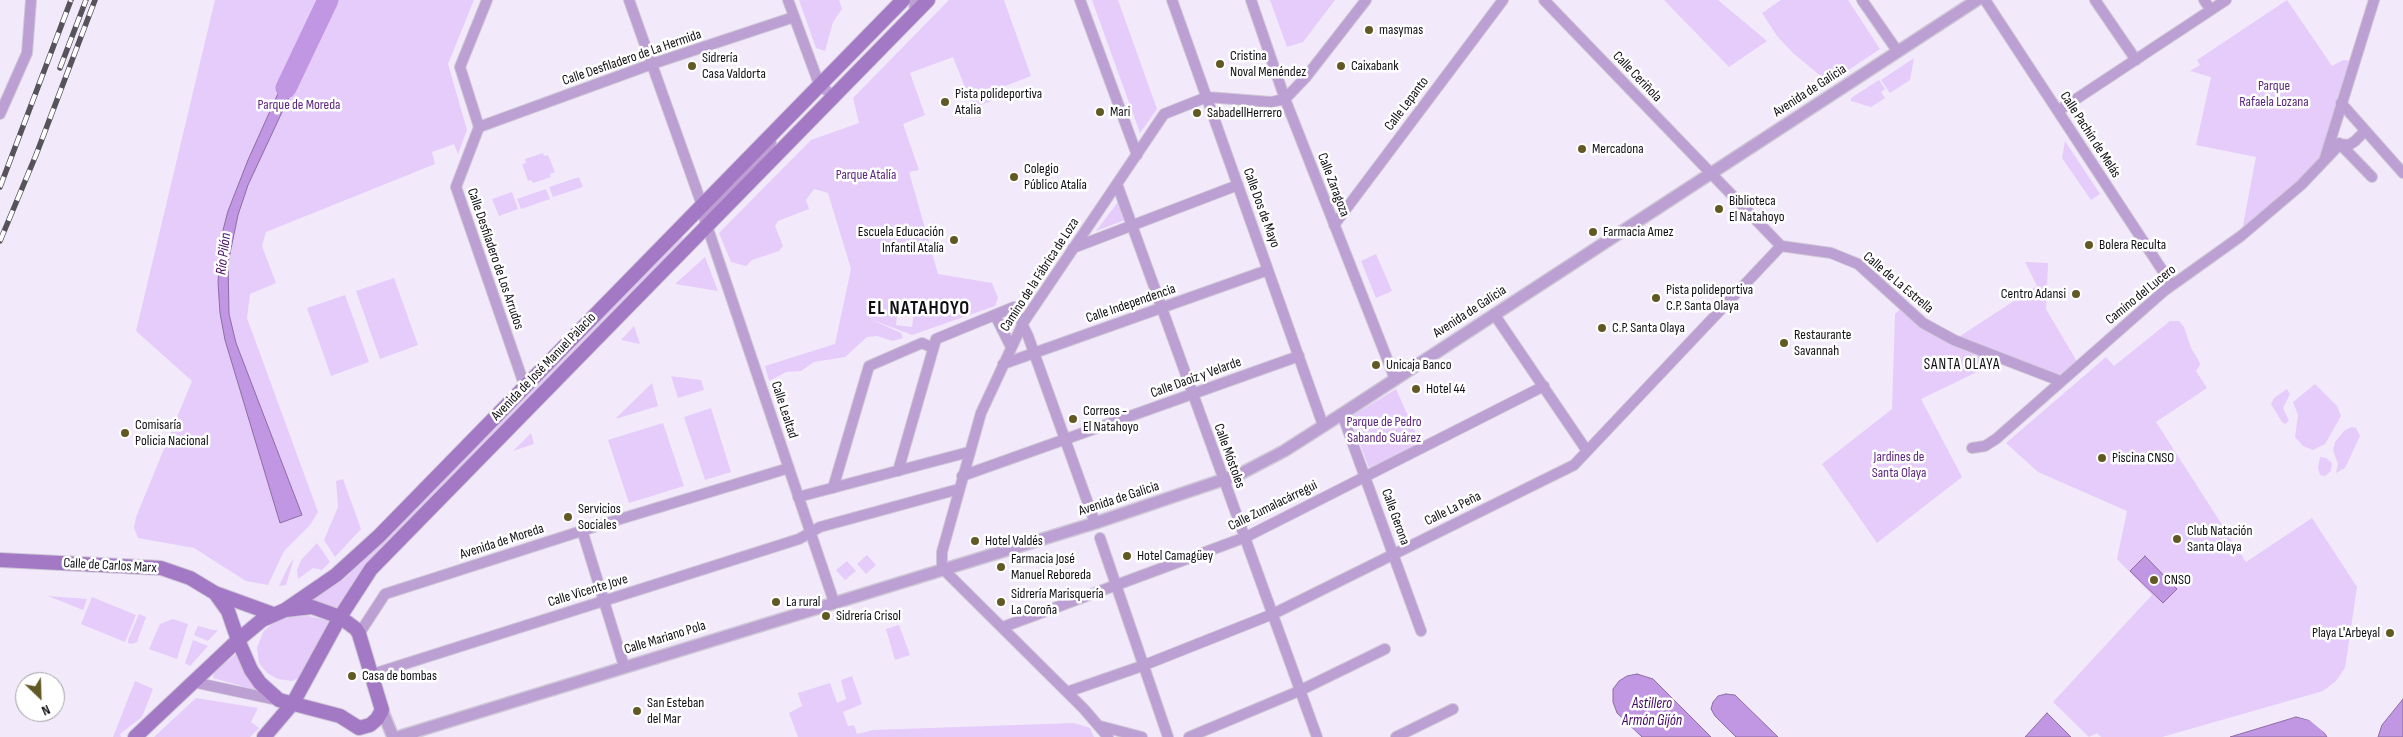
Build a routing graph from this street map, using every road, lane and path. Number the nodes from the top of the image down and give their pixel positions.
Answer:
1 (31, 0) edge
2 (487, 0) edge
3 (629, 0) edge
4 (788, 0) edge
5 (903, 0) edge
6 (928, 0) edge
7 (1080, 0) edge
8 (1172, 0) edge
9 (1251, 0) edge
10 (1366, 0) edge
11 (1503, 0) edge
12 (1544, 0) edge
13 (1862, 0) edge
14 (1977, 0) edge
15 (1985, 0) edge
16 (2095, 0) edge
17 (2204, 0) edge
18 (2226, 0) edge
19 (2374, 0) edge
20 (915, 6) edge
21 (2211, 10) junction
22 (794, 17) junction
23 (1898, 52) junction
24 (2136, 60) junction
25 (652, 64) junction
26 (819, 84) junction
27 (834, 97) junction
28 (1207, 97) junction
29 (1285, 99) junction
30 (2341, 103) junction
31 (2058, 111) junction
32 (793, 112) junction
33 (0, 114) edge
34 (479, 127) junction
35 (2365, 131) junction
36 (2332, 135) junction
37 (2340, 144) junction
38 (1137, 155) junction
39 (2325, 158) junction
40 (1710, 173) junction
41 (2403, 174) edge
42 (2372, 177) dead end
43 (1117, 184) junction
44 (1238, 185) junction
45 (702, 205) junction
46 (1334, 225) junction
47 (1132, 226) junction
48 (707, 227) junction
49 (1781, 246) junction
50 (1072, 248) junction
51 (1268, 270) junction
52 (2172, 285) junction
53 (1161, 307) junction
54 (1494, 314) junction
55 (995, 315) junction
56 (1023, 323) junction
57 (1011, 347) junction
58 (933, 348) junction
59 (1034, 352) junction
60 (1298, 356) junction
61 (1003, 364) junction
62 (1395, 379) junction
63 (2060, 380) junction
64 (1544, 386) junction
65 (525, 387) junction
66 (1192, 394) junction
67 (1342, 414) junction
68 (1323, 425) junction
69 (1065, 439) junction
70 (1972, 448) dead end
71 (1587, 451) junction
72 (969, 452) junction
73 (789, 468) junction
74 (898, 471) junction
75 (962, 476) junction
76 (1366, 476) junction
77 (1224, 482) junction
78 (833, 488) junction
79 (959, 490) junction
80 (798, 497) junction
81 (1095, 523) junction
82 (582, 530) junction
83 (810, 532) junction
84 (1246, 536) junction
85 (1100, 538) dead end
86 (1394, 554) junction
87 (0, 560) edge
88 (942, 568) junction
89 (1116, 586) junction
90 (215, 593) junction
91 (603, 600) junction
92 (834, 602) junction
93 (279, 612) junction
94 (1273, 614) junction
95 (340, 618) junction
96 (1003, 627) junction
97 (1421, 631) dead end
98 (359, 634) junction
99 (238, 640) junction
100 (1385, 650) dead end
101 (624, 666) junction
102 (1142, 666) junction
103 (373, 674) junction
104 (193, 682) junction
105 (1299, 690) junction
106 (1067, 692) junction
107 (278, 700) junction
108 (293, 703) junction
109 (1452, 709) dead end
110 (382, 710) junction
111 (350, 724) junction
112 (1100, 726) junction
113 (135, 737) edge
114 (264, 737) edge
115 (360, 737) edge
116 (393, 737) edge
117 (398, 737) edge
118 (1108, 737) edge
119 (1142, 737) edge
120 (1168, 737) edge
121 (1190, 737) edge
122 (1317, 737) edge
123 (1396, 737) edge

1 - 33 street
2 - 34 street
3 - 25 street
4 - 22 street
5 - 26 main road, Avenida de José Manuel Palacio
6 - 20 main road, Avenida de José Manuel Palacio
7 - 38 street
8 - 28 street, Calle Dos de Mayo
9 - 29 street, Calle Zaragoza
10 - 29 street
11 - 46 street, Calle Lepanto
12 - 40 street, Calle Ceriñola
13 - 23 street
14 - 23 street, Avenida de Galicia
15 - 31 street, Calle Pachín de Melás
16 - 24 street
17 - 21 street
18 - 21 street
19 - 30 street, Camino del Lucero
20 - 27 main road, Avenida de José Manuel Palacio
21 - 24 street
22 - 25 street, Calle Desfiladero de La Hermida
22 - 26 street
23 - 40 street, Avenida de Galicia
24 - 31 street
25 - 34 street, Calle Desfiladero de La Hermida
25 - 45 street
26 - 27 street
26 - 32 main road, Avenida de José Manuel Palacio
27 - 48 main road, Avenida de José Manuel Palacio
28 - 29 street
28 - 38 street, Camino de la Fábrica de Loza
28 - 44 street, Calle Dos de Mayo
29 - 46 street, Calle Zaragoza
30 - 35 street
30 - 36 street, Camino del Lucero
31 - 52 street, Calle Pachín de Melás
32 - 45 main road, Avenida de José Manuel Palacio
32 - 48 street, Avenida de José Manuel Palacio
34 - 65 street, Calle Desfiladero de Los Arrudos
35 - 37 street, Camino del Lucero
35 - 41 street
36 - 37 street
36 - 39 street, Camino del Lucero
37 - 39 street, Camino del Lucero
37 - 42 street
38 - 43 street, Camino de la Fábrica de Loza
39 - 52 street, Camino del Lucero
40 - 49 street
40 - 54 street, Avenida de Galicia
43 - 47 street, Calle Móstoles
43 - 50 street, Camino de la Fábrica de Loza
44 - 47 street
44 - 51 street, Calle Dos de Mayo
45 - 65 main road, Avenida de José Manuel Palacio
46 - 62 street, Calle Zaragoza
47 - 50 street
47 - 53 street, Calle Móstoles
48 - 73 street, Calle Lealtad
48 - 95 main road, Avenida de José Manuel Palacio
49 - 63 street, Calle de La Estrella
49 - 71 street, Calle La Peña
50 - 56 street, Camino de la Fábrica de Loza
51 - 53 street, Calle Independencia
51 - 60 street, Calle Dos de Mayo
52 - 63 street, Camino del Lucero
53 - 59 street, Calle Independencia
53 - 66 street, Calle Móstoles
54 - 62 street, Avenida de Galicia
54 - 64 street
55 - 56 street
55 - 57 street
55 - 58 street
56 - 57 street, Camino de la Fábrica de Loza
56 - 59 street
57 - 61 street, Camino de la Fábrica de Loza
58 - 74 street
58 - 78 street
59 - 61 street, Calle Independencia
59 - 69 street
60 - 66 street, Calle Daoíz y Velarde
60 - 68 street, Calle Dos de Mayo
61 - 72 street, Camino de la Fábrica de Loza
62 - 67 street, Avenida de Galicia
63 - 70 street, Camino del Lucero
64 - 71 street
64 - 76 street, Calle Zumalacárregui
65 - 93 main road, Avenida de José Manuel Palacio
66 - 69 street, Calle Daoíz y Velarde
66 - 77 street, Calle Móstoles
67 - 68 street, Avenida de Galicia
67 - 76 street, Calle Gerona
68 - 77 street, Avenida de Galicia
69 - 75 street, Calle Daoíz y Velarde
69 - 81 street
71 - 86 street, Calle La Peña
72 - 74 street
72 - 75 street, Camino de la Fábrica de Loza
73 - 80 street, Calle Lealtad
73 - 82 street, Avenida de Moreda
74 - 78 street
75 - 79 street, Camino de la Fábrica de Loza
76 - 84 street, Calle Zumalacárregui
76 - 86 street, Calle Gerona
77 - 81 street, Avenida de Galicia
77 - 84 street, Calle Móstoles
78 - 80 street
79 - 83 street, Calle Vicente Jove
79 - 88 street, Camino de la Fábrica de Loza
80 - 83 street, Calle Lealtad
81 - 88 street, Avenida de Galicia
82 - 91 street
82 - 98 street, Avenida de Moreda
83 - 91 street, Calle Vicente Jove
83 - 92 street, Calle Lealtad
84 - 89 street, Calle Zumalacárregui
84 - 94 street, Calle Móstoles
85 - 89 street
86 - 94 street, Calle La Peña
86 - 97 street, Calle Gerona
87 - 90 main road, Calle de Carlos Marx
88 - 92 street, Calle Mariano Pola
88 - 96 street
89 - 96 street, Calle Zumalacárregui
89 - 102 street
90 - 93 main road, Calle de Carlos Marx
90 - 99 main road, Calle de Carlos Marx
91 - 101 street
91 - 103 street, Calle Vicente Jove
92 - 101 street, Calle Mariano Pola
93 - 95 main road
93 - 99 main road, Avenida de José Manuel Palacio
94 - 102 street, Calle La Peña
94 - 105 street, Calle Móstoles
95 - 98 main road
95 - 108 main road, Avenida de José Manuel Palacio
96 - 106 street
98 - 103 main road
99 - 104 main road
99 - 107 main road, Calle de Carlos Marx
100 - 105 street
101 - 117 street, Calle Mariano Pola
102 - 106 street, Calle La Peña
102 - 120 street
103 - 110 main road
104 - 107 street
104 - 113 main road
105 - 121 street
105 - 122 street, Calle Móstoles
106 - 112 street
107 - 108 main road
108 - 111 main road
108 - 114 main road, Avenida de José Manuel Palacio
109 - 123 street
110 - 111 main road
110 - 116 street
111 - 115 street
112 - 118 street
112 - 119 street

